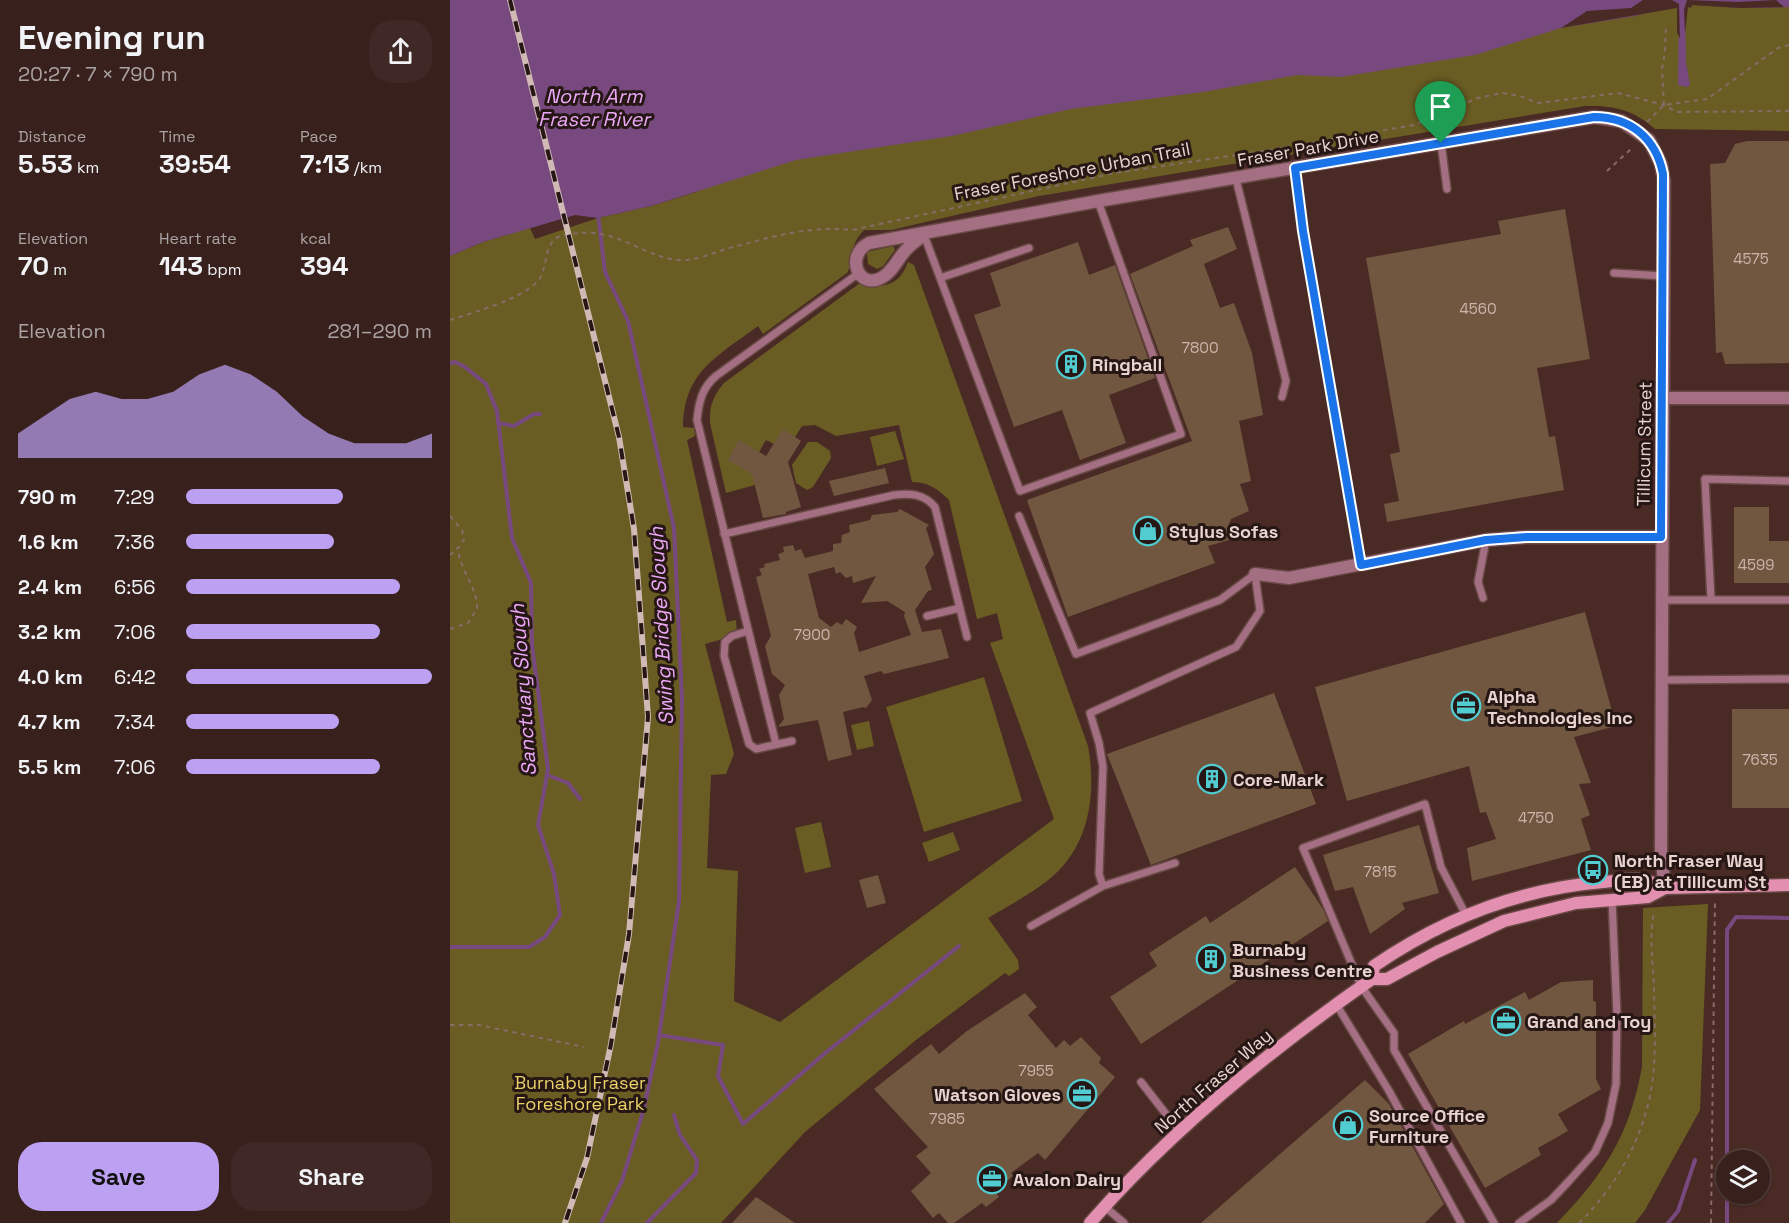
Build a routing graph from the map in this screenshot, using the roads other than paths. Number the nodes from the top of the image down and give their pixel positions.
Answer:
1 (1441, 143) junction
2 (1295, 168) junction
3 (1236, 179) junction
4 (1664, 181) joint
5 (1447, 189) dead end
6 (1098, 201) junction
7 (924, 234) junction
8 (1029, 248) dead end
9 (859, 273) junction
10 (1614, 273) dead end
11 (1664, 276) junction
12 (940, 278) junction
13 (1282, 397) dead end
14 (1663, 398) junction
15 (1789, 398) edge
16 (1789, 481) edge
17 (1019, 516) dead end
18 (724, 534) junction
19 (1661, 537) junction
20 (1486, 540) junction
21 (1361, 565) junction
22 (1255, 574) junction
23 (1483, 598) dead end
24 (1662, 600) junction
25 (1712, 600) junction
26 (1789, 600) edge
27 (960, 608) junction
28 (927, 616) dead end
29 (748, 631) junction
30 (967, 637) dead end
31 (1663, 680) junction
32 (1789, 680) edge
33 (792, 741) dead end
34 (776, 744) junction
35 (1175, 864) dead end
36 (1789, 885) edge
37 (1103, 886) junction
38 (1665, 888) junction
39 (1612, 900) junction
40 (1466, 915) junction
41 (1031, 926) dead end
42 (1366, 983) junction
43 (1335, 1004) junction
44 (1141, 1082) dead end
45 (1180, 1132) junction
46 (1105, 1207) junction
47 (1090, 1223) edge
48 (1124, 1223) edge
49 (1461, 1223) edge
50 (1494, 1223) edge
51 (1519, 1223) edge

1 - 2 street, Fraser Park Drive
1 - 4 street, Fraser Park Drive
1 - 5 lane
2 - 3 street, Fraser Park Drive
2 - 21 lane
3 - 6 street, Fraser Park Drive
3 - 13 lane
4 - 11 street, Tillicum Street
6 - 7 street, Fraser Park Drive
6 - 12 lane
7 - 9 street
7 - 9 street, Fraser Park Drive
7 - 12 lane
8 - 12 lane
9 - 18 lane
10 - 11 lane
11 - 14 street, Tillicum Street
14 - 15 street
14 - 19 street, Tillicum Street
16 - 25 lane
17 - 22 lane
18 - 27 lane
18 - 29 lane
19 - 20 street
19 - 24 street, Tillicum Street
20 - 21 street
20 - 23 lane
21 - 22 street
22 - 37 lane
24 - 25 lane
24 - 31 street, Tillicum Street
25 - 26 lane
27 - 28 lane
27 - 30 lane
29 - 34 lane
29 - 34 lane
31 - 32 lane
31 - 38 street, Tillicum Street
33 - 34 lane
35 - 37 lane
36 - 38 street, North Fraser Way
37 - 41 lane
38 - 39 street, North Fraser Way
38 - 40 street, North Fraser Way
39 - 42 street, North Fraser Way
39 - 51 lane
40 - 42 street, North Fraser Way
40 - 42 lane
42 - 43 street, North Fraser Way
42 - 50 lane
43 - 45 street, North Fraser Way
43 - 49 lane
44 - 45 lane
45 - 46 street, North Fraser Way
46 - 47 street, North Fraser Way
46 - 48 lane

